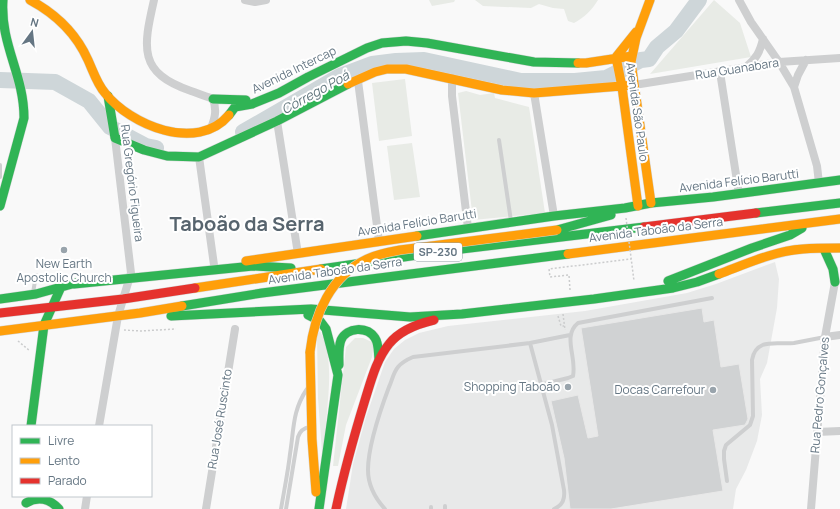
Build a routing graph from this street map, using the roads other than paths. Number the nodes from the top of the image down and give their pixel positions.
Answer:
1 (3, 0) edge
2 (30, 0) edge
3 (154, 0) edge
4 (245, 0) edge
5 (266, 0) edge
6 (650, 0) edge
7 (739, 0) edge
8 (638, 30) junction
9 (762, 39) junction
10 (840, 58) edge
11 (631, 59) junction
12 (806, 60) junction
13 (617, 61) junction
14 (779, 62) junction
15 (746, 67) junction
16 (720, 72) junction
17 (452, 78) junction
18 (358, 81) junction
19 (634, 83) junction
20 (622, 84) junction
21 (794, 87) junction
22 (534, 93) junction
23 (213, 99) junction
24 (261, 100) junction
25 (108, 101) junction
26 (235, 107) junction
27 (277, 121) junction
28 (211, 128) junction
29 (114, 134) junction
30 (499, 140) dead end
31 (645, 155) junction
32 (199, 157) junction
33 (631, 157) junction
34 (0, 165) edge
35 (646, 169) junction
36 (633, 171) junction
37 (0, 177) edge
38 (840, 180) edge
39 (819, 183) junction
40 (739, 194) junction
41 (651, 203) junction
42 (840, 203) edge
43 (0, 206) edge
44 (638, 206) junction
45 (625, 208) junction
46 (554, 216) junction
47 (840, 220) edge
48 (511, 222) junction
49 (811, 223) junction
50 (468, 228) junction
51 (380, 241) junction
52 (840, 248) edge
53 (824, 249) junction
54 (298, 254) junction
55 (214, 265) junction
56 (314, 270) junction
57 (36, 275) dead end
58 (130, 276) junction
59 (837, 278) edge
60 (61, 287) junction
61 (640, 292) junction
62 (32, 294) junction
63 (712, 298) dead end
64 (0, 299) edge
65 (123, 299) junction
66 (52, 308) junction
67 (291, 310) junction
68 (0, 313) edge
69 (140, 313) junction
70 (462, 314) junction
71 (118, 316) junction
72 (44, 325) junction
73 (235, 329) dead end
74 (0, 332) edge
75 (840, 334) edge
76 (570, 336) junction
77 (825, 336) junction
78 (530, 342) junction
79 (379, 360) junction
80 (338, 374) junction
81 (311, 384) junction
82 (540, 385) junction
83 (32, 425) edge
84 (99, 425) edge
85 (312, 427) junction
86 (840, 431) edge
87 (817, 432) junction
88 (727, 481) dead end
89 (87, 497) edge
90 (50, 499) edge
91 (26, 503) edge
92 (59, 509) edge
93 (85, 509) edge
94 (206, 509) edge
95 (281, 509) edge
96 (286, 509) edge
97 (318, 509) edge
98 (336, 509) edge
99 (385, 509) edge
100 (554, 509) edge
101 (811, 509) edge

1 - 43 main road
2 - 25 main road
3 - 23 street
4 - 5 street
6 - 8 main road, Avenida São Paulo
7 - 9 street
8 - 11 main road, Avenida São Paulo
8 - 13 main road, Avenida São Paulo
9 - 14 street
9 - 15 street
10 - 12 street, Rua Guanabara
11 - 13 main road, Avenida Intercap
11 - 19 main road, Avenida São Paulo
12 - 14 street, Rua Guanabara
12 - 21 street
13 - 20 main road, Avenida São Paulo
13 - 24 main road, Avenida Intercap
14 - 15 street, Rua Guanabara
14 - 21 street
15 - 16 street, Rua Guanabara
16 - 19 street, Rua Guanabara
16 - 40 street
17 - 18 main road
17 - 22 main road
17 - 50 street
18 - 27 main road
18 - 51 street
19 - 20 main road
19 - 31 main road, Avenida São Paulo
20 - 22 main road
20 - 33 main road, Avenida São Paulo
21 - 39 street
22 - 46 street
23 - 24 main road
23 - 26 street
23 - 28 street
24 - 26 main road, Avenida Intercap
25 - 28 main road
25 - 29 main road, Rua Gregório Figueira
26 - 28 main road
27 - 32 main road
27 - 54 street
29 - 32 main road
29 - 58 street, Rua Gregório Figueira
30 - 48 lane
31 - 33 main road
31 - 35 main road, Avenida São Paulo
32 - 55 street
33 - 36 main road, Avenida São Paulo
34 - 37 lane
35 - 36 main road
35 - 41 main road, Avenida São Paulo
36 - 44 main road, Avenida São Paulo
38 - 39 main road, Avenida Felício Barutti
39 - 40 main road, Avenida Felício Barutti
40 - 41 main road, Avenida Felício Barutti
41 - 44 main road, Avenida Felício Barutti
42 - 56 main road, Avenida Taboão da Serra / SP-230
44 - 45 main road, Avenida Felício Barutti
45 - 46 main road, Avenida Felício Barutti
45 - 81 main road, bridge
46 - 48 main road, Avenida Felício Barutti
47 - 49 main road, Avenida Taboão da Serra / SP-230
48 - 50 main road, Avenida Felício Barutti
49 - 61 main road
49 - 69 main road, Avenida Taboão da Serra / SP-230
50 - 51 main road, Avenida Felício Barutti
51 - 54 main road, Avenida Felício Barutti
52 - 53 main road
53 - 59 main road
53 - 61 main road
54 - 55 main road, Avenida Felício Barutti
55 - 58 main road, Avenida Felício Barutti
56 - 58 main road
56 - 65 main road, Avenida Taboão da Serra / SP-230
57 - 62 lane
58 - 60 main road
58 - 65 street
59 - 77 street, Rua Pedro Gonçalves
60 - 62 main road
60 - 66 main road
61 - 70 main road
62 - 64 main road
63 - 76 lane
65 - 66 main road, Avenida Taboão da Serra / SP-230
65 - 71 street
66 - 68 main road, Avenida Taboão da Serra / SP-230
66 - 72 main road
67 - 69 main road
67 - 70 main road
67 - 80 main road
69 - 71 main road, Avenida Taboão da Serra / SP-230
70 - 79 main road
71 - 72 main road, Avenida Taboão da Serra / SP-230
71 - 84 street
72 - 74 main road, Avenida Taboão da Serra / SP-230
72 - 83 main road
73 - 94 street, Rua José Ruscinto
75 - 77 street
76 - 78 lane
76 - 82 lane
77 - 87 street, Rua Pedro Gonçalves
77 - 88 lane
78 - 82 lane
78 - 99 lane
79 - 80 main road
79 - 98 main road
80 - 97 main road
81 - 85 main road
81 - 95 lane
82 - 100 lane
85 - 96 lane
85 - 97 main road
86 - 87 street
87 - 101 street, Rua Pedro Gonçalves
89 - 93 street
90 - 91 main road
90 - 92 main road

